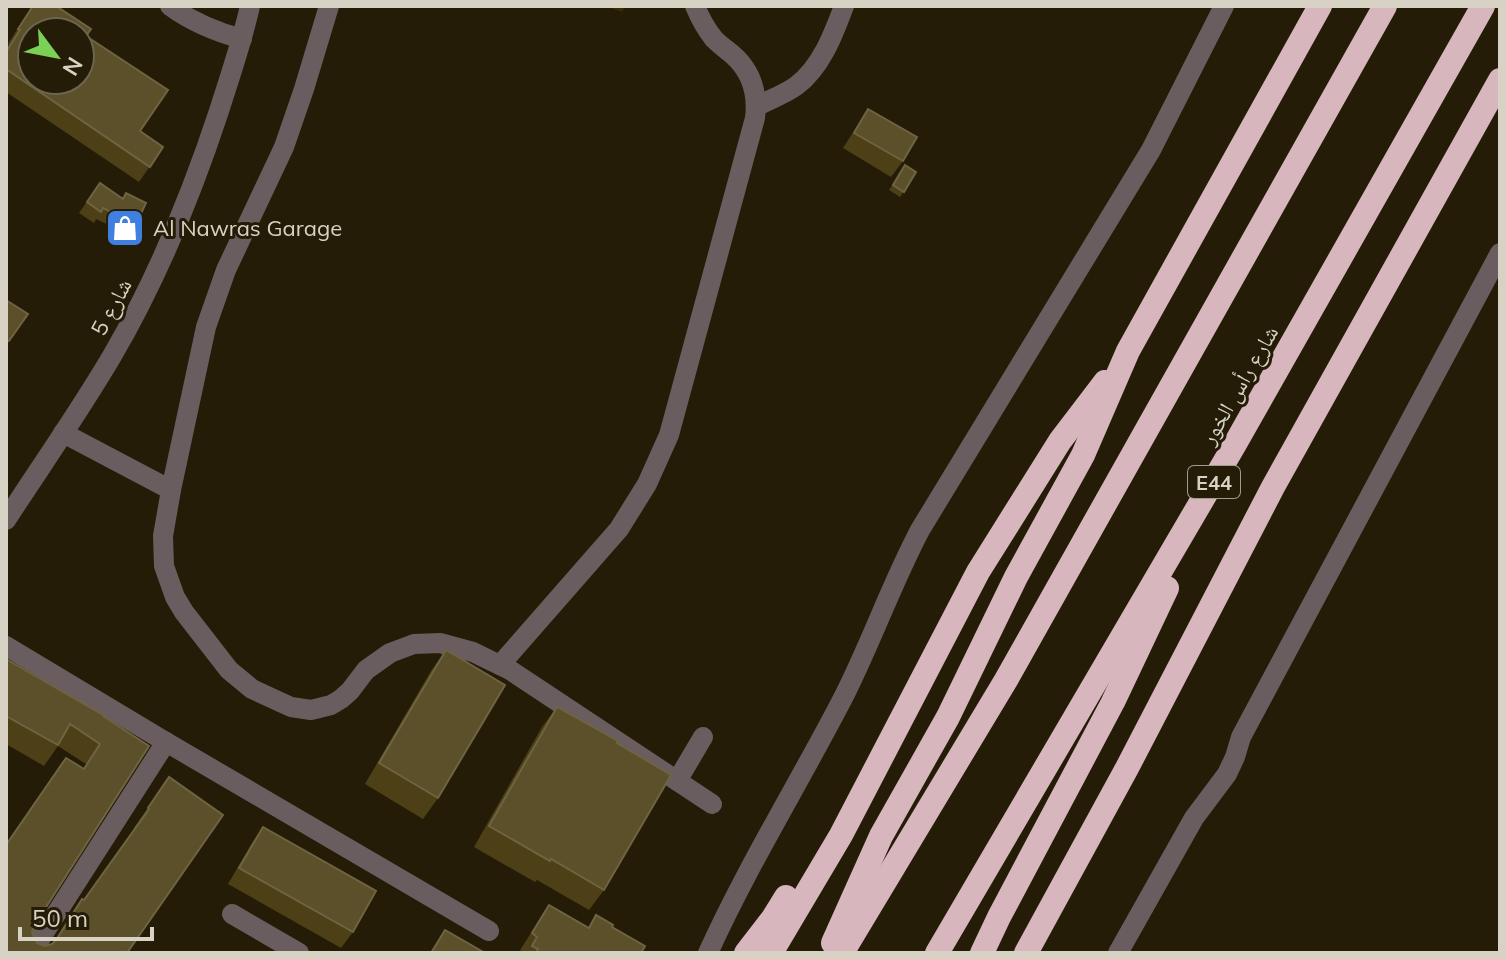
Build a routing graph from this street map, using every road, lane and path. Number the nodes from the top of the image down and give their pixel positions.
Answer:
1 (170, 6) edge
2 (250, 6) edge
3 (329, 6) edge
4 (695, 6) edge
5 (844, 6) edge
6 (1224, 6) edge
7 (1320, 6) edge
8 (1385, 6) edge
9 (1483, 6) edge
10 (242, 39) junction
11 (1500, 80) edge
12 (757, 106) junction
13 (1500, 253) edge
14 (1128, 351) junction
15 (63, 433) junction
16 (1235, 444) junction
17 (171, 490) junction
18 (6, 520) edge
19 (6, 646) edge
20 (500, 665) junction
21 (703, 737) dead end
22 (166, 742) junction
23 (881, 757) junction
24 (677, 781) junction
25 (712, 804) dead end
26 (232, 914) dead end
27 (489, 931) dead end
28 (31, 953) edge
29 (299, 953) edge
30 (708, 953) edge
31 (746, 953) edge
32 (771, 953) edge
33 (829, 953) edge
34 (842, 953) edge
35 (937, 953) edge
36 (982, 953) edge
37 (1026, 953) edge
38 (1118, 953) edge

1 - 10 street
2 - 10 street, شارع 5
3 - 17 street
4 - 12 street
5 - 12 street
6 - 30 street
7 - 14 highway
8 - 34 highway
9 - 16 highway, شارع رأس الخور / E44
10 - 15 street, شارع 5
11 - 37 highway
12 - 20 street
13 - 38 street
14 - 23 highway
14 - 33 highway
15 - 17 street
15 - 18 street, شارع 5
16 - 35 highway, شارع رأس الخور / E44
16 - 36 highway
17 - 20 street
19 - 22 street
20 - 24 street
21 - 24 street
22 - 27 street
22 - 28 street
23 - 31 highway
23 - 32 highway
24 - 25 street
26 - 29 street

